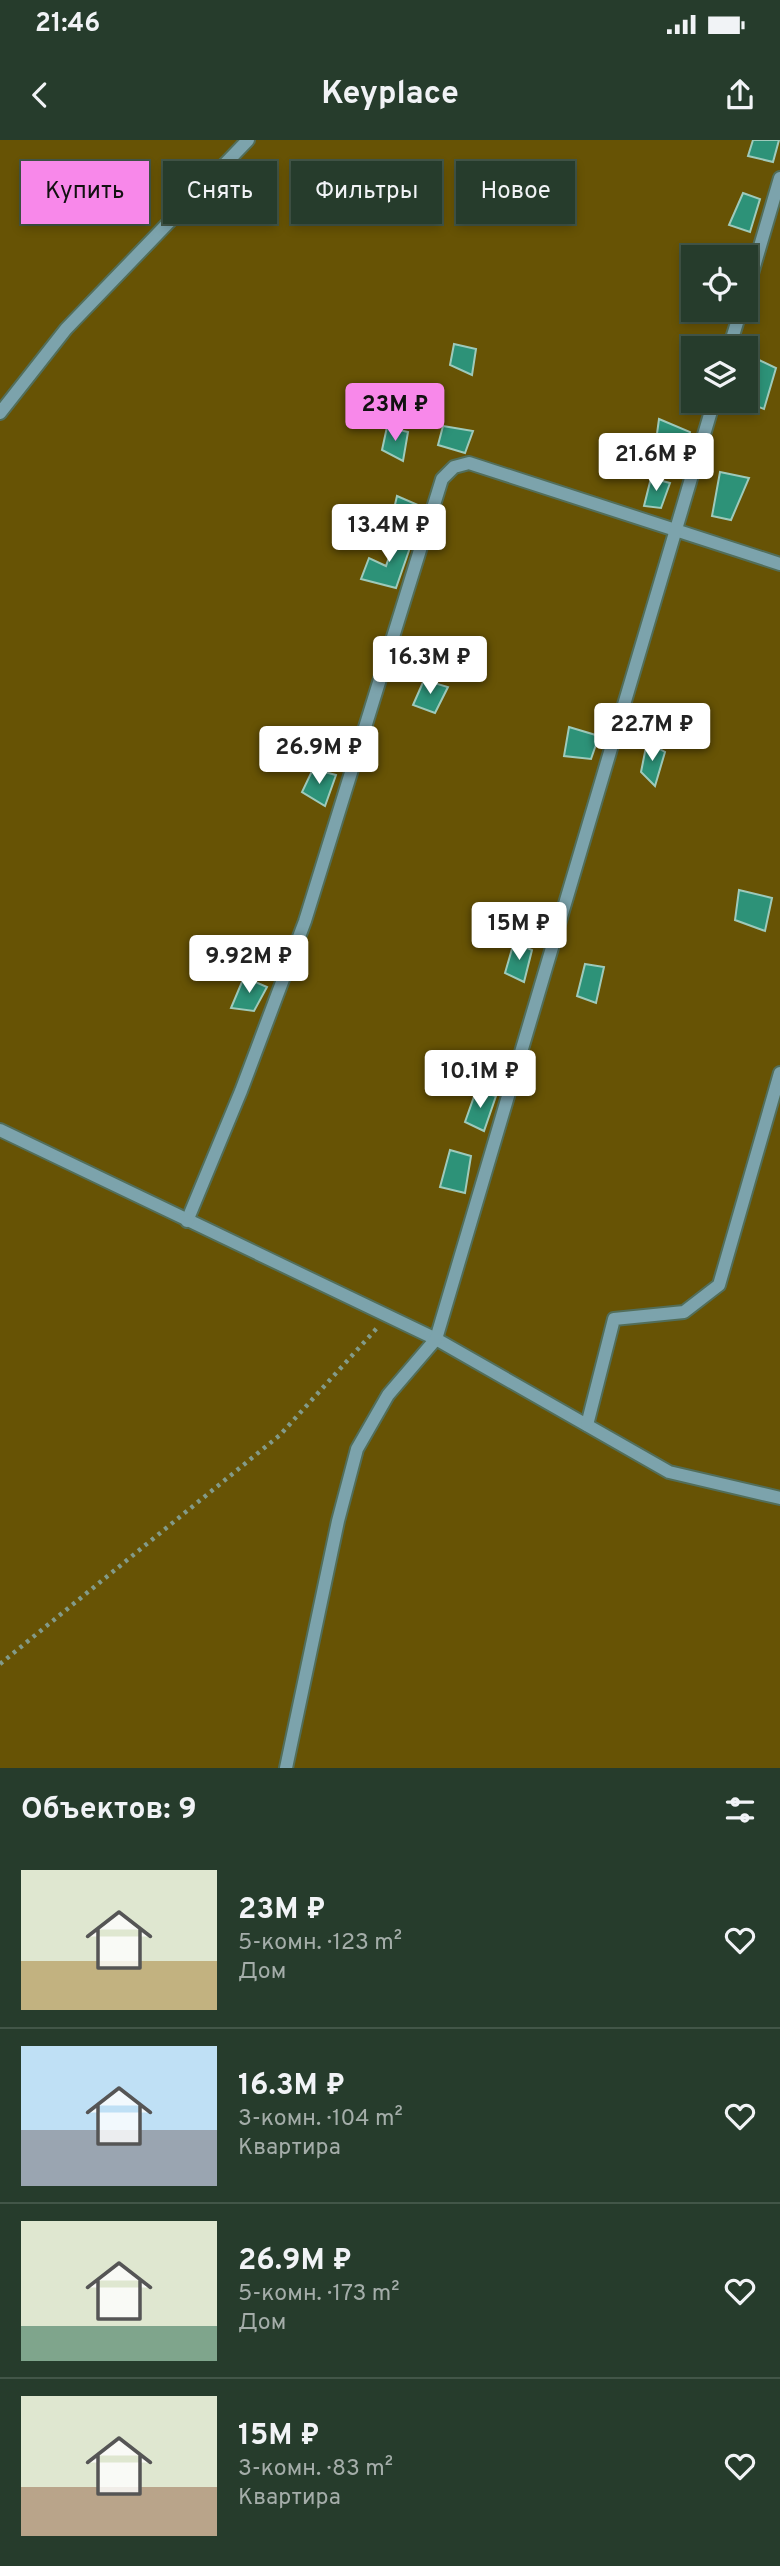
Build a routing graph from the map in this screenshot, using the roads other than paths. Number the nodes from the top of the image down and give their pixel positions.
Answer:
1 (248, 140) edge
2 (780, 178) edge
3 (758, 253) edge
4 (0, 413) edge
5 (710, 413) edge
6 (675, 531) junction
7 (780, 564) edge
8 (780, 1073) edge
9 (0, 1130) edge
10 (187, 1221) junction
11 (436, 1339) junction
12 (587, 1425) junction
13 (780, 1498) edge
14 (286, 1768) edge

1 - 4 street
2 - 3 street
5 - 6 street
6 - 7 street
6 - 10 street
6 - 11 street
8 - 12 street
9 - 10 street
10 - 11 street
11 - 12 street
11 - 14 street
12 - 13 street

